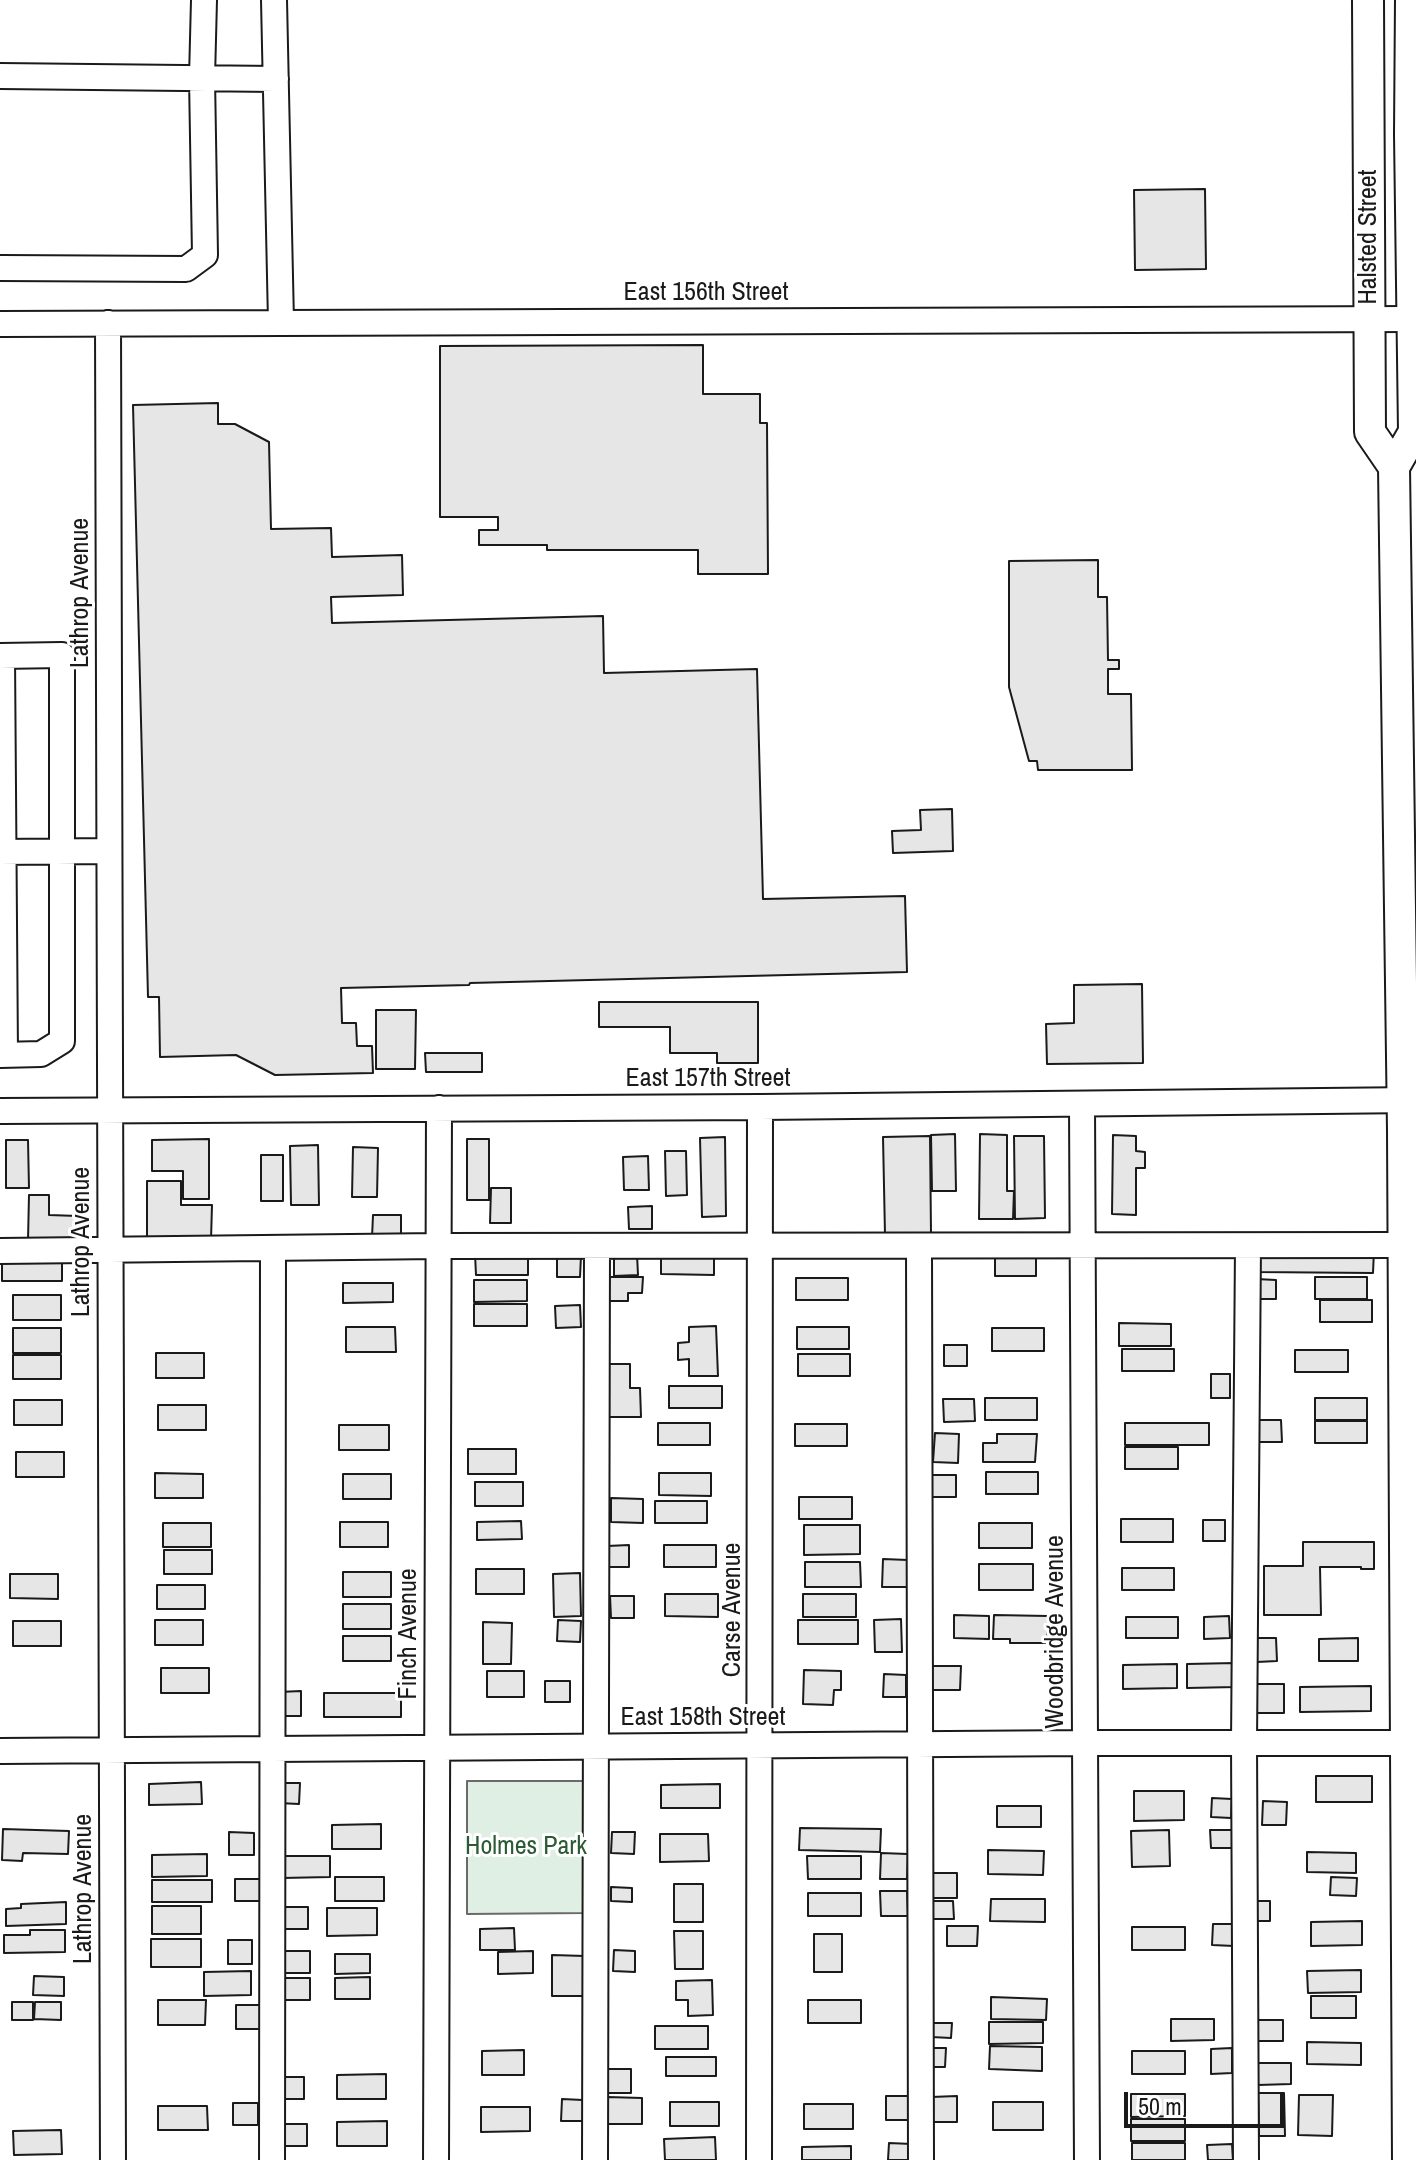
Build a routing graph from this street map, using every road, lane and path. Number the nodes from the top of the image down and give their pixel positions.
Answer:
1 (204, 0) edge
2 (274, 0) edge
3 (1368, 0) edge
4 (1411, 0) edge
5 (0, 76) edge
6 (202, 78) junction
7 (276, 79) junction
8 (0, 268) edge
9 (1414, 306) edge
10 (1370, 319) junction
11 (281, 322) junction
12 (108, 323) junction
13 (0, 324) edge
14 (1405, 467) edge
15 (1, 656) edge
16 (62, 850) junction
17 (109, 851) junction
18 (2, 852) edge
19 (3, 1055) edge
20 (1409, 1100) edge
21 (1082, 1105) junction
22 (760, 1107) junction
23 (439, 1108) junction
24 (110, 1109) junction
25 (0, 1111) edge
26 (1404, 1245) junction
27 (438, 1246) junction
28 (597, 1246) junction
29 (762, 1246) junction
30 (919, 1246) junction
31 (1083, 1246) junction
32 (1248, 1246) junction
33 (273, 1249) junction
34 (0, 1251) edge
35 (110, 1251) junction
36 (1410, 1407) edge
37 (1409, 1733) edge
38 (1084, 1743) junction
39 (1244, 1743) junction
40 (920, 1744) junction
41 (760, 1745) junction
42 (595, 1747) junction
43 (437, 1748) junction
44 (273, 1749) junction
45 (112, 1750) junction
46 (0, 1751) edge
47 (1411, 1860) edge
48 (113, 2160) edge
49 (272, 2160) edge
50 (436, 2160) edge
51 (595, 2160) edge
52 (759, 2160) edge
53 (921, 2160) edge
54 (1087, 2160) edge
55 (1246, 2160) edge
56 (1408, 2160) edge

1 - 6 street
2 - 7 street
3 - 10 main road, Halsted Street
4 - 9 main road, Halsted Street
5 - 6 street
6 - 7 street
6 - 8 street
7 - 11 street
9 - 10 street, East 156th Street
9 - 14 main road, Halsted Street
10 - 11 street, East 156th Street
10 - 14 main road, Halsted Street
11 - 12 street, East 156th Street
12 - 13 street, East 156th Street
12 - 17 street, Lathrop Avenue
14 - 20 main road
15 - 16 street
15 - 18 street
16 - 17 street
16 - 18 street
16 - 19 street
17 - 24 street, Lathrop Avenue
18 - 19 street
20 - 21 street, East 157th Street
20 - 26 main road
21 - 22 street, East 157th Street
21 - 31 street, Woodbridge Avenue
22 - 23 street, East 157th Street
22 - 29 street, Carse Avenue
23 - 24 street, East 157th Street
23 - 27 street, Finch Avenue
24 - 25 street, East 157th Street
24 - 35 street, Lathrop Avenue
26 - 32 street
26 - 36 main road
27 - 28 street
27 - 33 street
27 - 43 street, Finch Avenue
28 - 29 street
28 - 42 street
29 - 30 street
29 - 41 street, Carse Avenue
30 - 31 street
30 - 40 street
31 - 32 street
31 - 38 street, Woodbridge Avenue
32 - 39 street
33 - 35 street
33 - 44 street
34 - 35 street
35 - 45 street, Lathrop Avenue
36 - 37 main road
37 - 39 street, East 158th Street
37 - 47 main road
38 - 39 street, East 158th Street
38 - 40 street, East 158th Street
38 - 54 street, Woodbridge Avenue
39 - 55 street
40 - 41 street, East 158th Street
40 - 53 street
41 - 42 street, East 158th Street
41 - 52 street, Carse Avenue
42 - 43 street, East 158th Street
42 - 51 street
43 - 44 street, East 158th Street
43 - 50 street, Finch Avenue
44 - 45 street, East 158th Street
44 - 49 street
45 - 46 street, East 158th Street
45 - 48 street, Lathrop Avenue
47 - 56 main road

